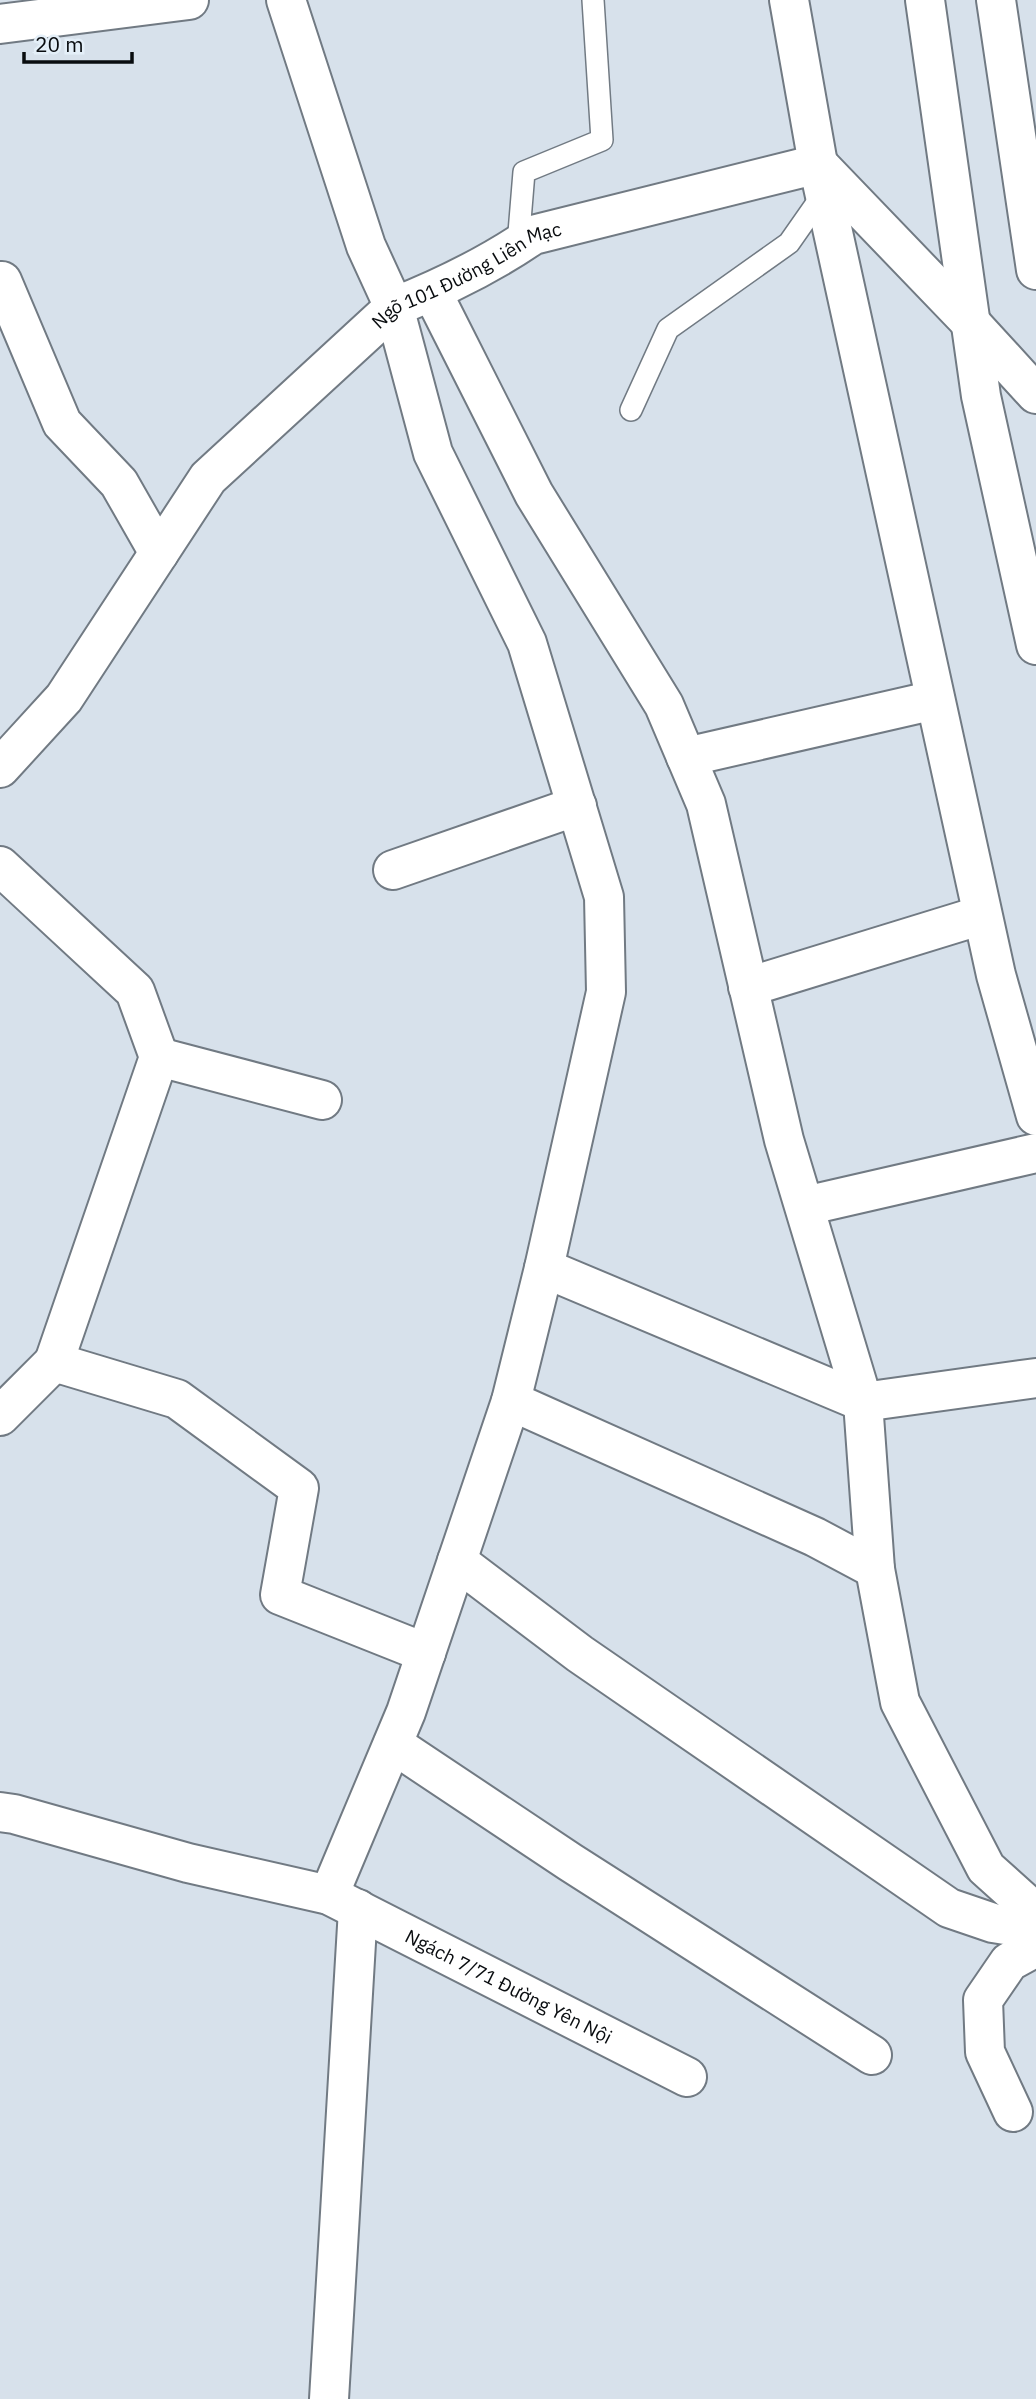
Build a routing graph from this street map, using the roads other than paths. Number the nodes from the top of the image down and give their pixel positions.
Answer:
1 (189, 0) edge
2 (286, 0) edge
3 (593, 0) edge
4 (789, 0) edge
5 (925, 0) edge
6 (996, 0) edge
7 (0, 24) edge
8 (821, 178) junction
9 (518, 245) junction
10 (1036, 271) edge
11 (2, 281) dead end
12 (432, 292) junction
13 (394, 307) junction
14 (970, 322) junction
15 (1036, 394) edge
16 (631, 410) dead end
17 (159, 553) junction
18 (1036, 645) edge
19 (935, 700) junction
20 (7, 746) edge
21 (686, 757) junction
22 (577, 806) junction
23 (0, 866) edge
24 (393, 870) dead end
25 (982, 915) junction
26 (748, 987) junction
27 (159, 1057) junction
28 (322, 1100) dead end
29 (1036, 1116) edge
30 (1036, 1153) edge
31 (805, 1206) junction
32 (544, 1268) junction
33 (54, 1362) junction
34 (1036, 1378) edge
35 (511, 1401) junction
36 (863, 1402) junction
37 (0, 1416) edge
38 (457, 1561) junction
39 (875, 1569) junction
40 (426, 1653) junction
41 (393, 1744) junction
42 (0, 1812) edge
43 (344, 1902) junction
44 (1036, 1913) edge
45 (1036, 1930) edge
46 (1036, 1947) edge
47 (872, 2055) dead end
48 (687, 2077) dead end
49 (1013, 2112) dead end
50 (329, 2399) edge

1 - 7 street
2 - 13 street
3 - 9 lane
4 - 8 street
5 - 14 street
6 - 10 street
8 - 9 street, Ngõ 101 Đường Liên Mạc
8 - 14 street
8 - 16 lane
8 - 19 street
9 - 12 street, Ngõ 101 Đường Liên Mạc
11 - 17 street
12 - 13 street, Ngõ 101 Đường Liên Mạc
12 - 21 street
13 - 17 street, Ngõ 101 Đường Liên Mạc
13 - 22 street
14 - 15 street
14 - 18 street
17 - 20 street, Ngõ 101 Đường Liên Mạc
19 - 21 street
19 - 25 street
21 - 26 street
22 - 24 street
22 - 32 street
23 - 27 street
25 - 26 street
25 - 29 street
26 - 31 street
27 - 28 street
27 - 33 street
30 - 31 street
31 - 36 street
32 - 35 street
32 - 36 street
33 - 37 street
33 - 40 street
34 - 36 street
35 - 38 street
35 - 39 street
36 - 39 street
38 - 40 street
38 - 45 street
39 - 44 street
40 - 41 street
41 - 43 street
41 - 47 street
42 - 43 street, Ngách 7/71 Đường Yên Nội
43 - 48 street, Ngách 7/71 Đường Yên Nội
43 - 50 street
46 - 49 street

